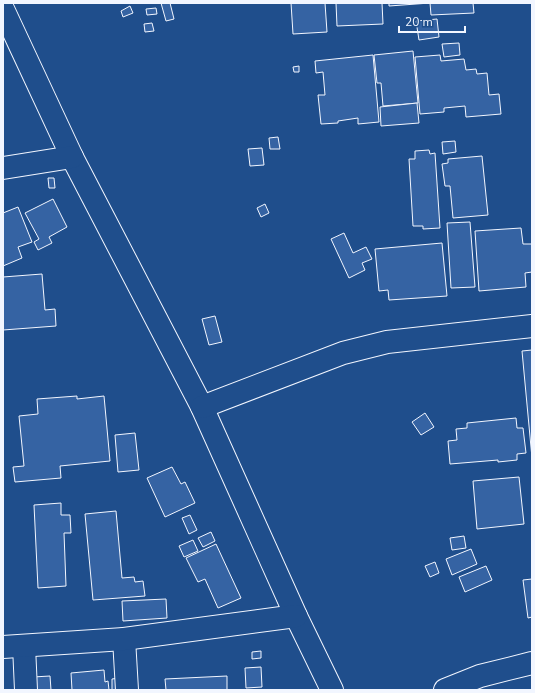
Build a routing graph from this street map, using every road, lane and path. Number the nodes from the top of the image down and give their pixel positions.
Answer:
1 (11, 3) edge
2 (3, 6) edge
3 (3, 9) edge
4 (72, 157) junction
5 (3, 168) edge
6 (532, 326) edge
7 (202, 407) junction
8 (296, 616) junction
9 (124, 639) junction
10 (13, 646) edge
11 (532, 663) edge
12 (26, 690) edge
13 (127, 690) edge
14 (332, 690) edge
15 (444, 690) edge

1 - 2 street
3 - 4 street
4 - 5 street
4 - 7 street
6 - 7 street
7 - 8 street
8 - 9 street
8 - 14 street
9 - 10 street
9 - 13 street
10 - 12 street
11 - 15 street

